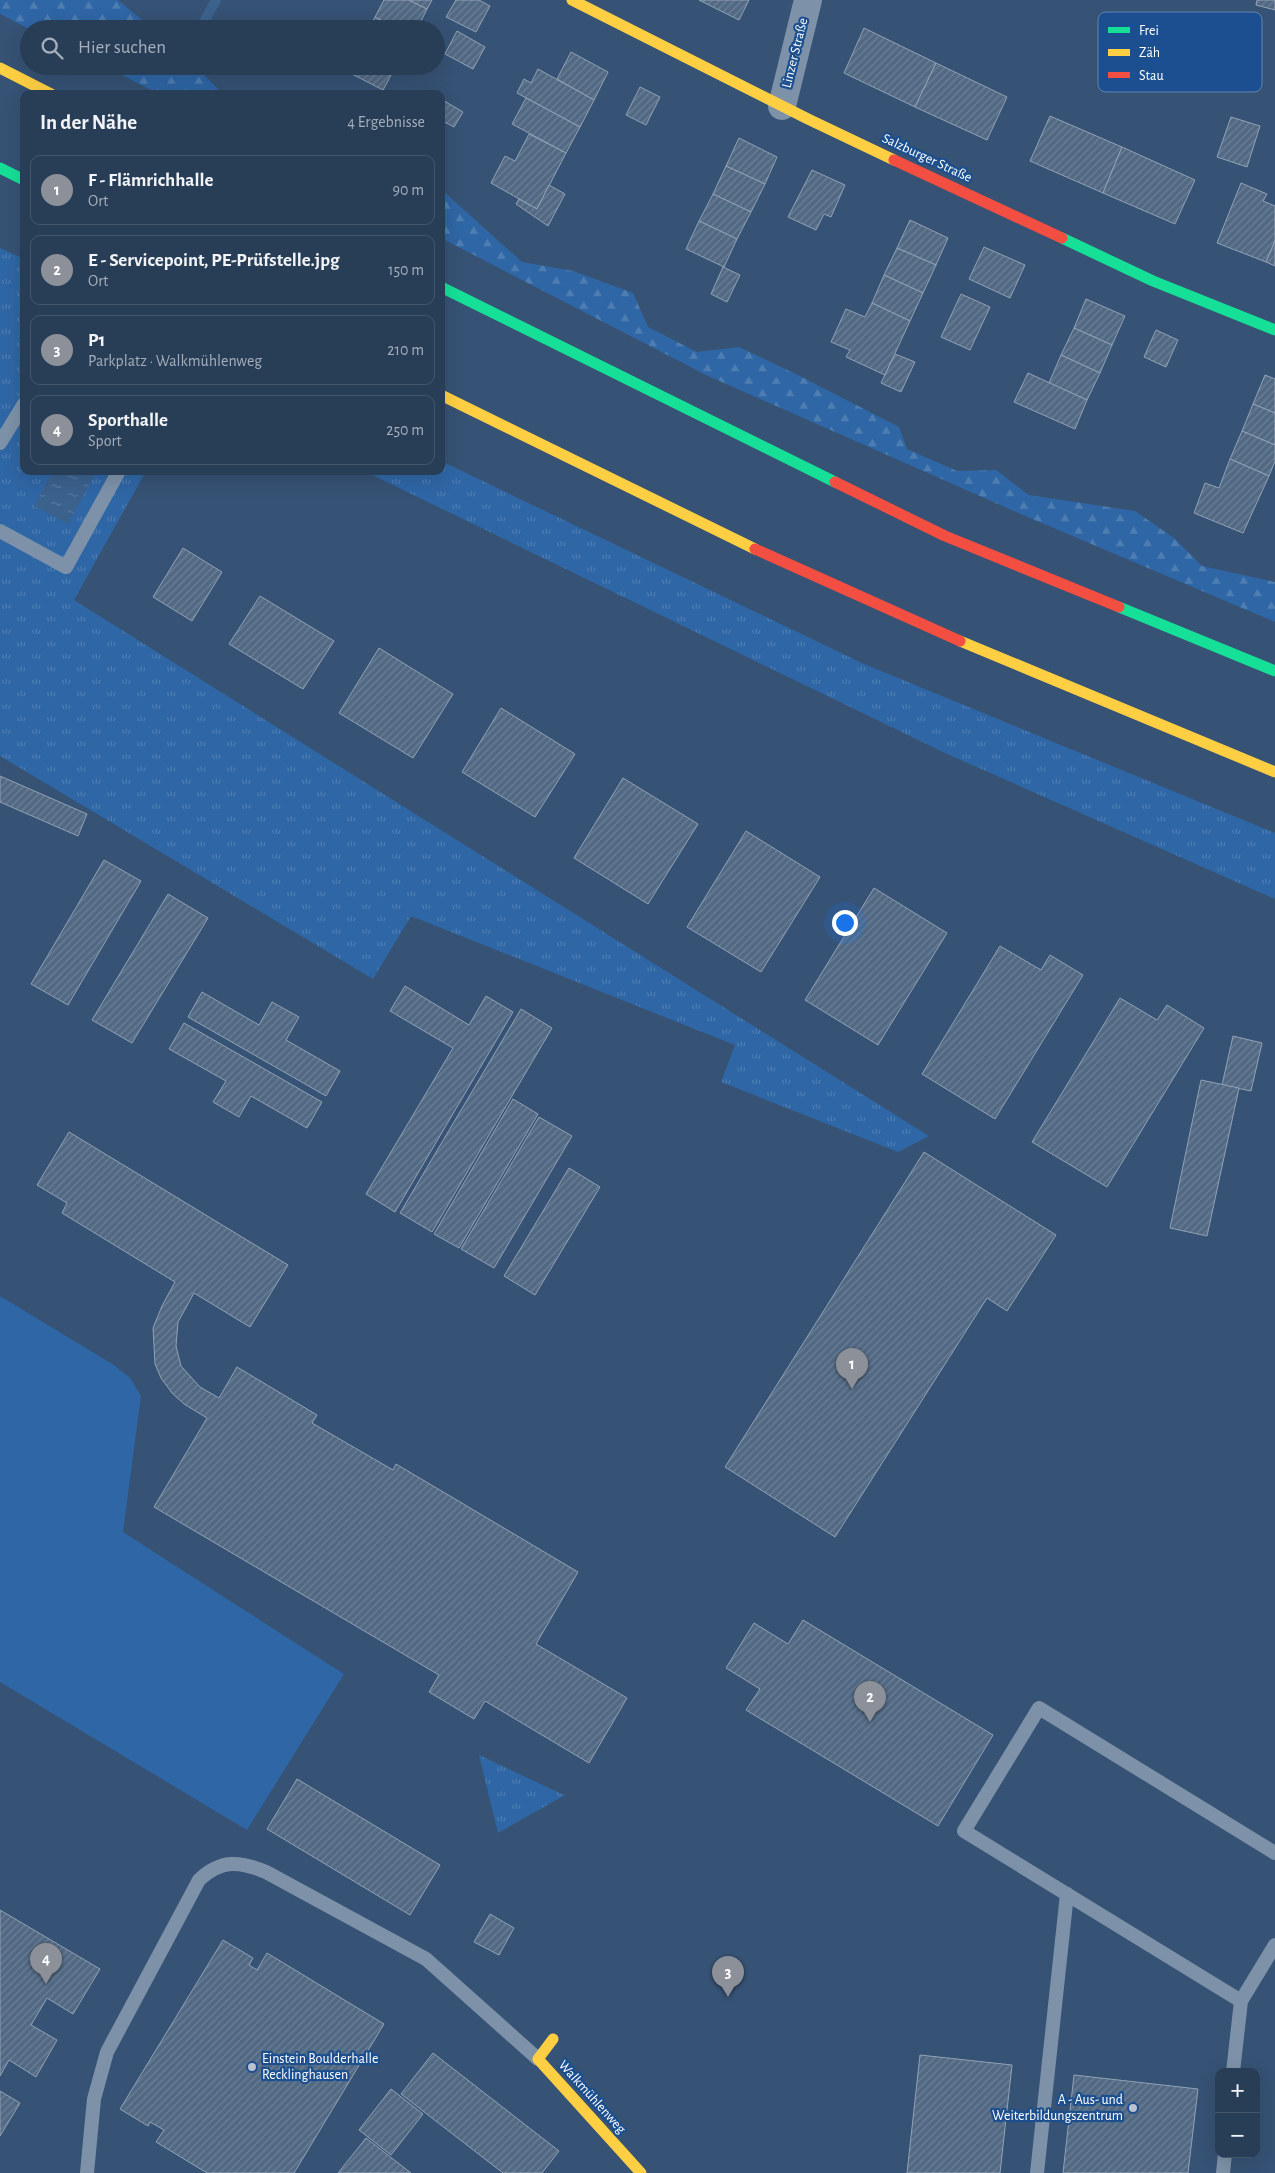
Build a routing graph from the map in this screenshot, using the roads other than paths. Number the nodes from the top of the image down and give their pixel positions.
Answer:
1 (572, 0) edge
2 (808, 0) edge
3 (0, 68) edge
4 (43, 90) edge
5 (782, 106) junction
6 (0, 168) edge
7 (20, 178) edge
8 (445, 289) edge
9 (1275, 330) edge
10 (445, 397) edge
11 (20, 410) edge
12 (0, 443) edge
13 (117, 475) edge
14 (0, 532) edge
15 (1275, 671) edge
16 (1275, 772) edge
17 (1275, 1853) edge
18 (1067, 1894) junction
19 (1275, 1945) edge
20 (1241, 2001) junction
21 (553, 2039) dead end
22 (538, 2059) junction
23 (1234, 2068) edge
24 (1225, 2158) edge
25 (87, 2173) edge
26 (641, 2173) edge
27 (1037, 2173) edge
28 (1223, 2173) edge

1 - 5 main road, Salzburger Straße
2 - 5 street, Linzer Straße
3 - 4 main road
5 - 9 main road, Salzburger Straße
6 - 7 main road
8 - 15 main road
10 - 16 main road
11 - 12 lane
13 - 14 lane
17 - 18 lane
18 - 20 lane
18 - 27 lane
19 - 20 lane
20 - 23 lane
21 - 22 main road, Walkmühlenweg
22 - 25 lane
22 - 26 main road, Walkmühlenweg
24 - 28 lane

